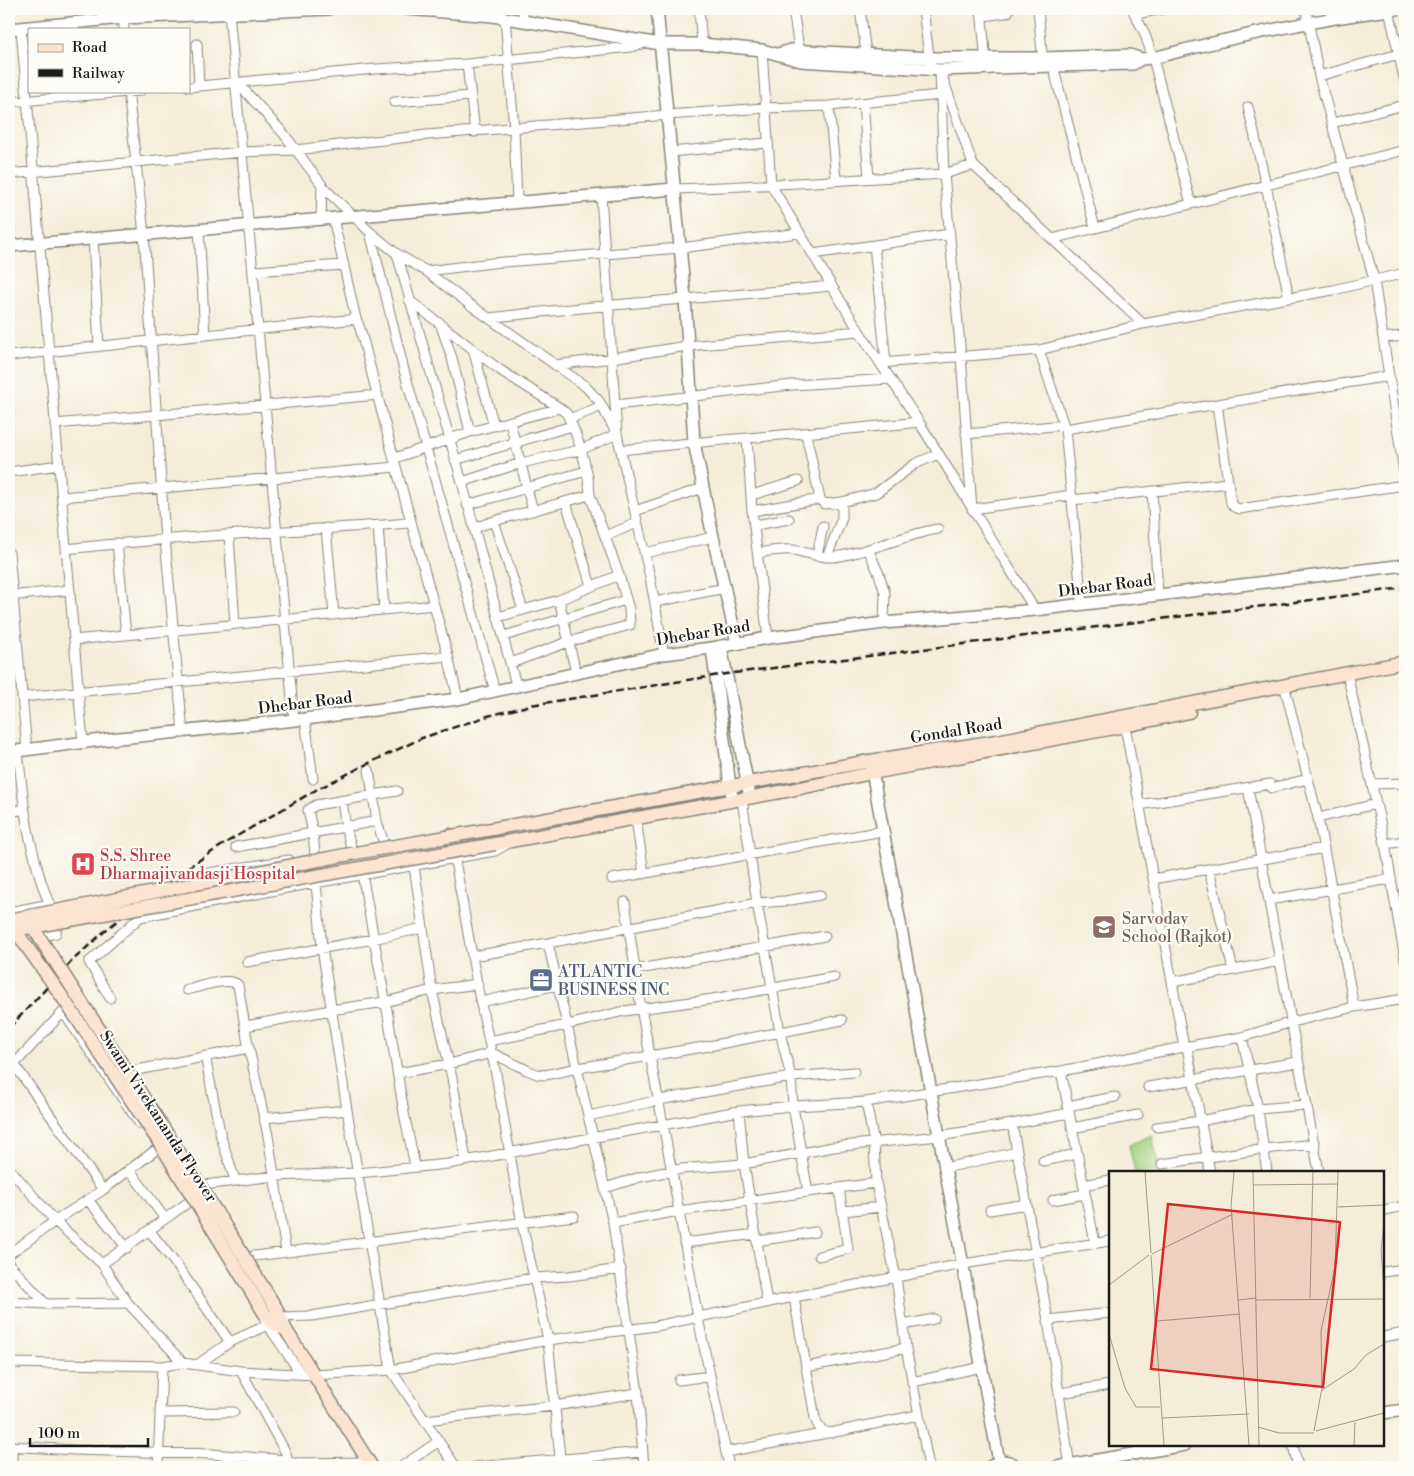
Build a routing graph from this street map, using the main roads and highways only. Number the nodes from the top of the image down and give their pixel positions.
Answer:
1 (1405, 662) edge
2 (1405, 670) edge
3 (1348, 677) junction
4 (871, 767) junction
5 (31, 921) junction
6 (10, 922) edge
7 (272, 1317) junction
8 (370, 1465) edge

1 - 3 main road, Gondal Road
2 - 3 main road, Gondal Road
3 - 4 main road, Gondal Road
3 - 4 main road, Gondal Road
4 - 5 main road, Gondal Road, bridge
4 - 5 main road, Gondal Road, bridge
5 - 6 main road, bridge
5 - 7 main road, Swami Vivekananda Flyover, bridge
6 - 7 main road, Swami Vivekananda Flyover, bridge
7 - 8 main road

